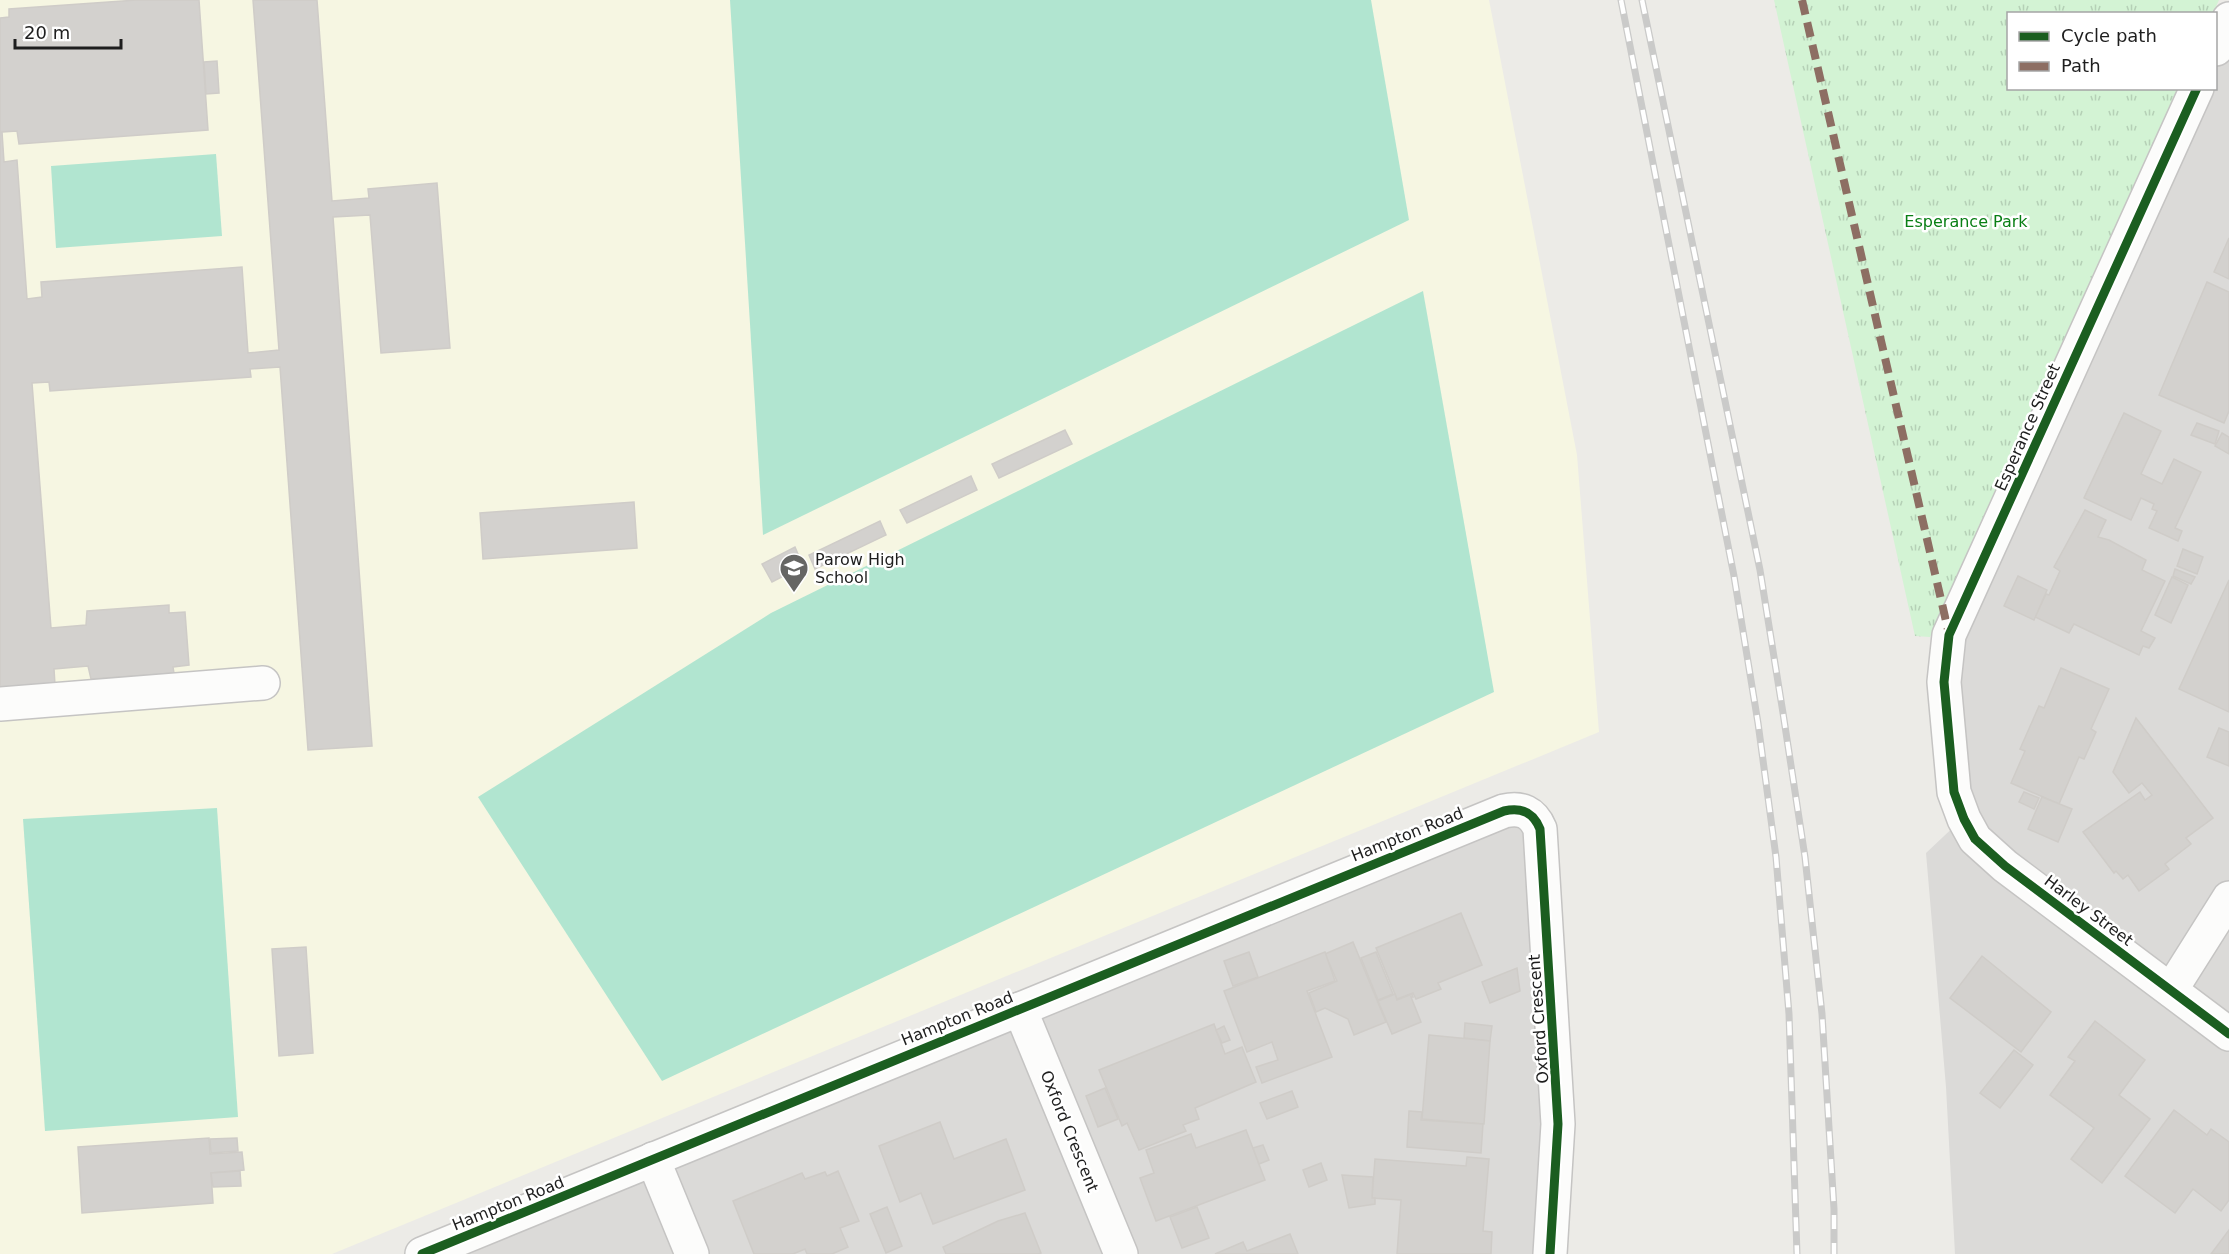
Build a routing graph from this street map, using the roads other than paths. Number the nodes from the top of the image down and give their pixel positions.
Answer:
1 (2229, 19) edge
2 (2217, 46) edge
3 (2196, 90) edge
4 (263, 683) dead end
5 (0, 704) edge
6 (1954, 792) joint
7 (1503, 811) joint
8 (2229, 898) edge
9 (2171, 990) junction
10 (1020, 1009) junction
11 (2229, 1034) edge
12 (653, 1160) junction
13 (422, 1254) edge
14 (692, 1254) edge
15 (1121, 1254) edge
16 (1550, 1254) edge

1 - 2 street
3 - 6 street, Esperance Street
4 - 5 street
6 - 9 street, Harley Street
7 - 10 street, Hampton Road
7 - 16 street, Oxford Crescent
8 - 9 street
9 - 11 street, Harley Street
10 - 12 street, Hampton Road
10 - 15 street, Oxford Crescent
12 - 13 street, Hampton Road
12 - 14 street

